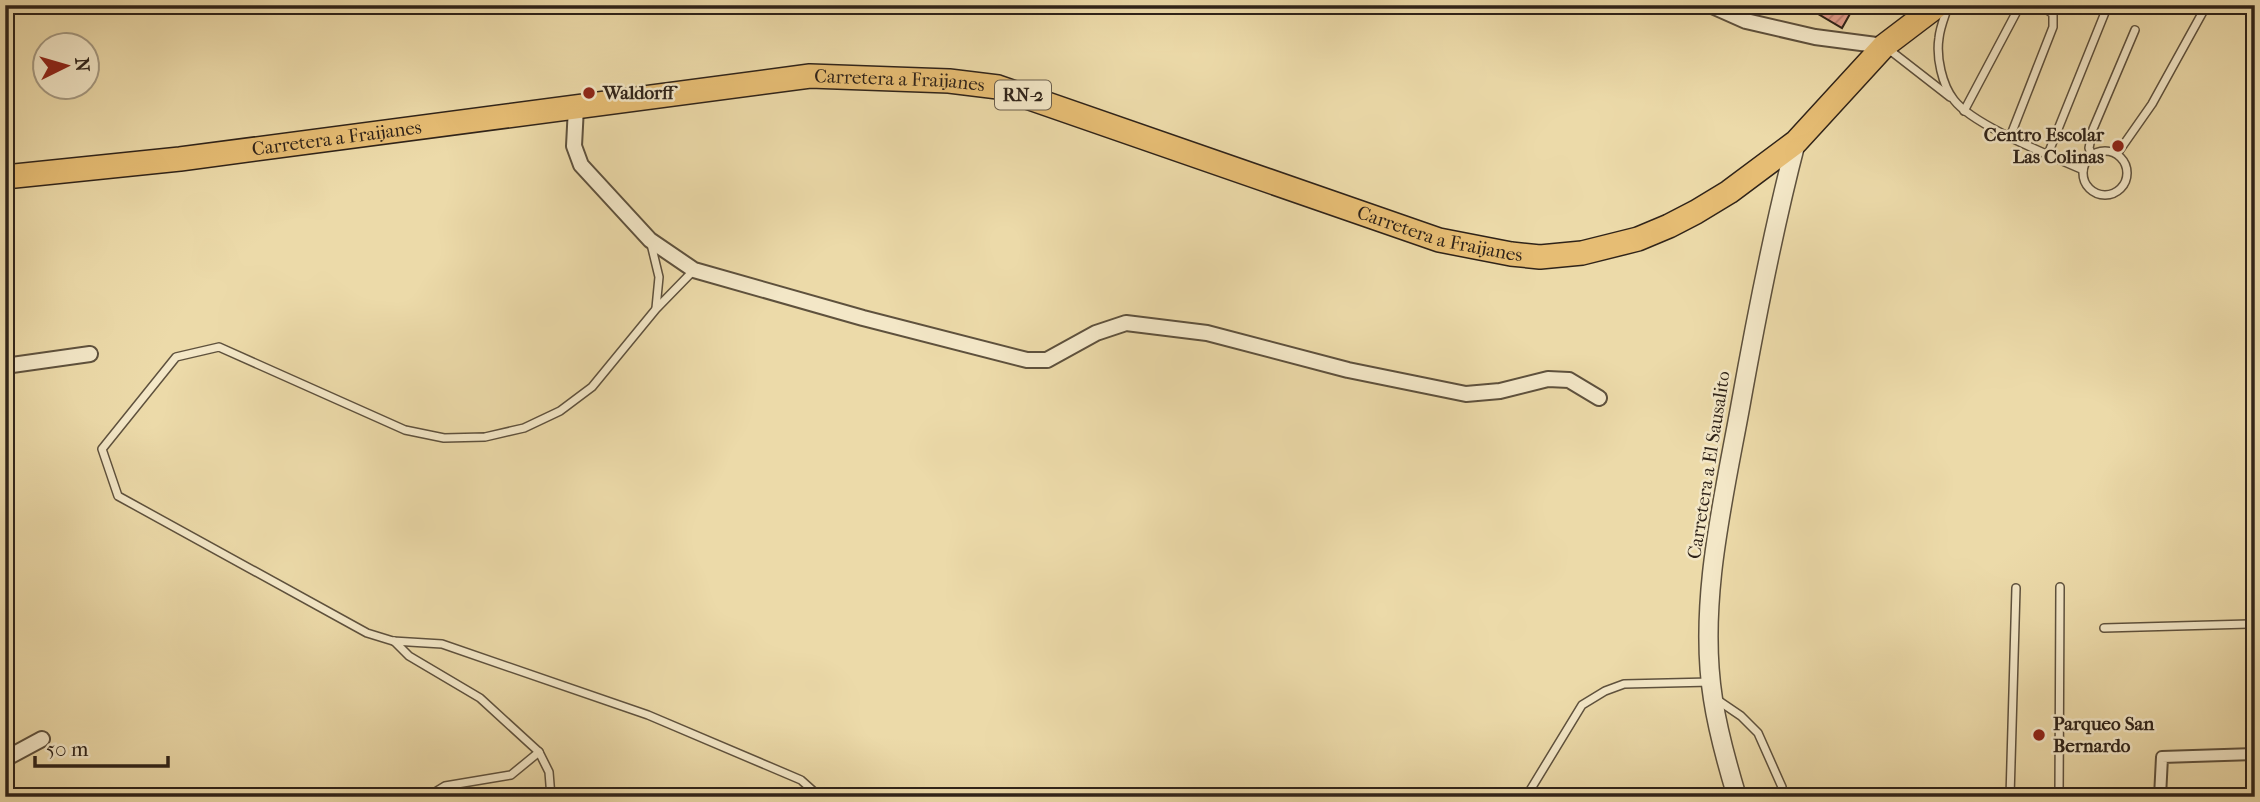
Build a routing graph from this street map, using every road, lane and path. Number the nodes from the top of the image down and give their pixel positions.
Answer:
1 (1710, 5) edge
2 (1732, 5) edge
3 (1948, 5) edge
4 (2027, 5) edge
5 (2040, 5) edge
6 (2108, 5) edge
7 (2205, 8) dead end
8 (1926, 9) edge
9 (1746, 21) junction
10 (2135, 30) dead end
11 (1884, 46) junction
12 (1953, 99) junction
13 (576, 107) junction
14 (1964, 111) junction
15 (2010, 137) junction
16 (1796, 142) junction
17 (2048, 154) junction
18 (2117, 154) junction
19 (2092, 155) junction
20 (2083, 170) junction
21 (5, 177) edge
22 (650, 240) junction
23 (694, 270) junction
24 (656, 309) junction
25 (90, 354) dead end
26 (5, 366) edge
27 (1599, 398) dead end
28 (2060, 587) dead end
29 (2016, 589) dead end
30 (2249, 624) dead end
31 (2104, 628) dead end
32 (393, 641) junction
33 (1712, 690) junction
34 (42, 739) dead end
35 (539, 752) junction
36 (2255, 754) edge
37 (5, 759) edge
38 (427, 797) edge
39 (551, 797) edge
40 (820, 797) edge
41 (1526, 797) edge
42 (1737, 797) edge
43 (1783, 797) edge
44 (2010, 797) edge
45 (2059, 797) edge
46 (2160, 797) edge

1 - 9 street
2 - 9 lane
3 - 12 lane
4 - 14 lane
5 - 15 lane
6 - 17 lane
7 - 18 lane
8 - 11 main road, Carretera a Fraijanes / RN-2
9 - 11 street
10 - 19 lane
11 - 12 lane
11 - 16 main road, Carretera a Fraijanes / RN-2
12 - 14 lane
13 - 16 main road, Carretera a Fraijanes / RN-2
13 - 21 main road, Carretera a Fraijanes / RN-2
13 - 22 street
14 - 15 lane
15 - 17 lane
16 - 33 street, Carretera a El Sausalito
17 - 20 lane
18 - 19 lane
18 - 20 lane
19 - 20 lane
22 - 23 street
22 - 24 lane
23 - 24 lane
23 - 27 street
24 - 32 lane
25 - 26 street
28 - 45 lane
29 - 44 lane
30 - 31 lane
32 - 35 lane
32 - 40 lane
33 - 41 lane
33 - 42 street, Carretera a El Sausalito
33 - 43 lane
34 - 37 street
35 - 38 lane
35 - 39 lane
36 - 46 street

